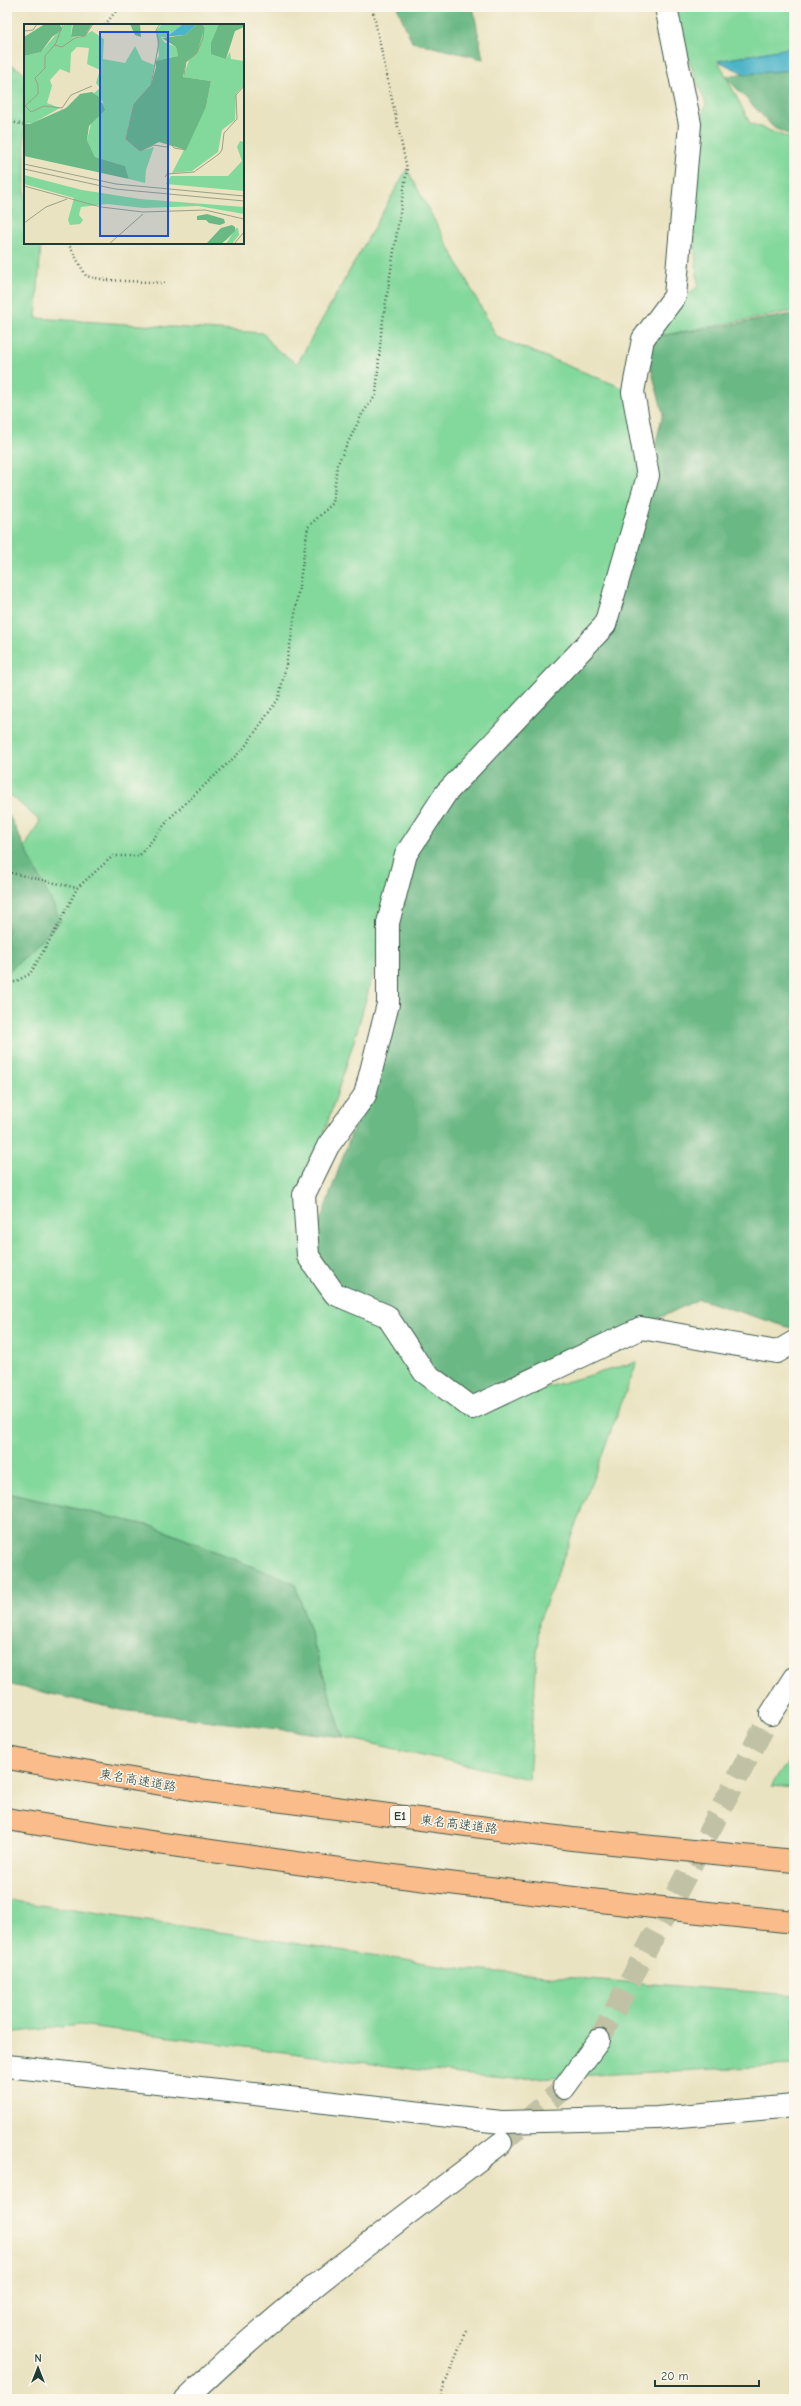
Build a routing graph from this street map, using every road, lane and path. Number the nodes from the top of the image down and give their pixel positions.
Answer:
1 (119, 7) edge
2 (372, 7) edge
3 (666, 7) edge
4 (106, 24) edge
5 (7, 121) edge
6 (24, 125) edge
7 (69, 244) edge
8 (167, 283) dead end
9 (7, 872) edge
10 (77, 888) junction
11 (7, 986) edge
12 (794, 1342) edge
13 (794, 1678) edge
14 (771, 1714) tunnel mouth
15 (7, 1758) edge
16 (7, 1819) edge
17 (794, 1861) edge
18 (794, 1922) edge
19 (599, 2040) tunnel mouth
20 (7, 2066) edge
21 (564, 2088) tunnel mouth
22 (794, 2106) edge
23 (501, 2143) tunnel mouth
24 (467, 2329) dead end
25 (186, 2399) edge
26 (439, 2399) edge

1 - 4 path
2 - 10 path
3 - 12 street
5 - 6 path
7 - 8 path
9 - 10 path
10 - 11 path
13 - 14 street
15 - 17 highway, 東名高速道路 / E1
16 - 18 highway
19 - 21 street
20 - 22 street
23 - 25 street
24 - 26 path

